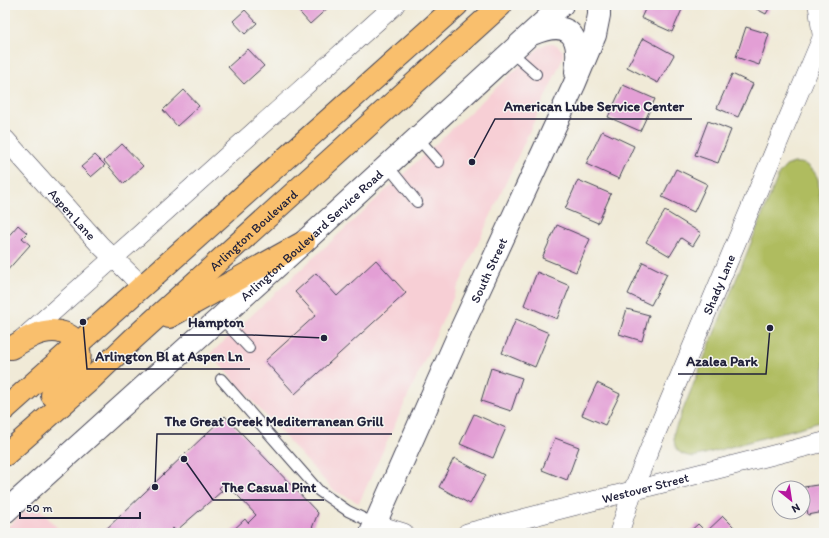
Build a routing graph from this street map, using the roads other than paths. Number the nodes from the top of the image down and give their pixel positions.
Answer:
1 (395, 5) edge
2 (457, 5) edge
3 (501, 5) edge
4 (562, 5) edge
5 (599, 5) edge
6 (818, 5) edge
7 (530, 34) junction
8 (823, 45) edge
9 (511, 52) junction
10 (536, 74) dead end
11 (574, 85) junction
12 (418, 137) junction
13 (5, 139) edge
14 (439, 162) dead end
15 (386, 165) junction
16 (417, 202) dead end
17 (304, 242) junction
18 (114, 258) junction
19 (142, 287) junction
20 (220, 317) junction
21 (134, 338) junction
22 (77, 345) junction
23 (248, 348) dead end
24 (8, 350) edge
25 (221, 379) dead end
26 (5, 409) edge
27 (5, 437) edge
28 (824, 442) edge
29 (5, 455) edge
30 (633, 490) junction
31 (5, 512) edge
32 (373, 528) edge
33 (404, 533) edge
34 (467, 533) edge
35 (619, 533) edge

1 - 18 street
2 - 19 highway
3 - 21 highway, Arlington Boulevard
4 - 7 street, Arlington Boulevard Service Road
5 - 11 street, South Street
6 - 8 street
7 - 9 street, Arlington Boulevard Service Road
7 - 11 street
8 - 30 street, Shady Lane
9 - 10 lane
9 - 12 street, Arlington Boulevard Service Road
11 - 32 street, South Street
12 - 14 lane
12 - 15 street, Arlington Boulevard Service Road
13 - 18 street, Aspen Lane
15 - 16 lane
15 - 17 street, Arlington Boulevard Service Road
17 - 20 street, Arlington Boulevard Service Road
17 - 21 highway
18 - 19 street, Aspen Lane
18 - 24 street
19 - 22 highway
20 - 23 lane
20 - 31 street, Arlington Boulevard Service Road
21 - 29 highway, Arlington Boulevard
22 - 24 highway
22 - 26 highway
22 - 27 highway
25 - 32 lane
28 - 30 street, Westover Street
30 - 34 street, Westover Street
30 - 35 street, Shady Lane
32 - 33 street

